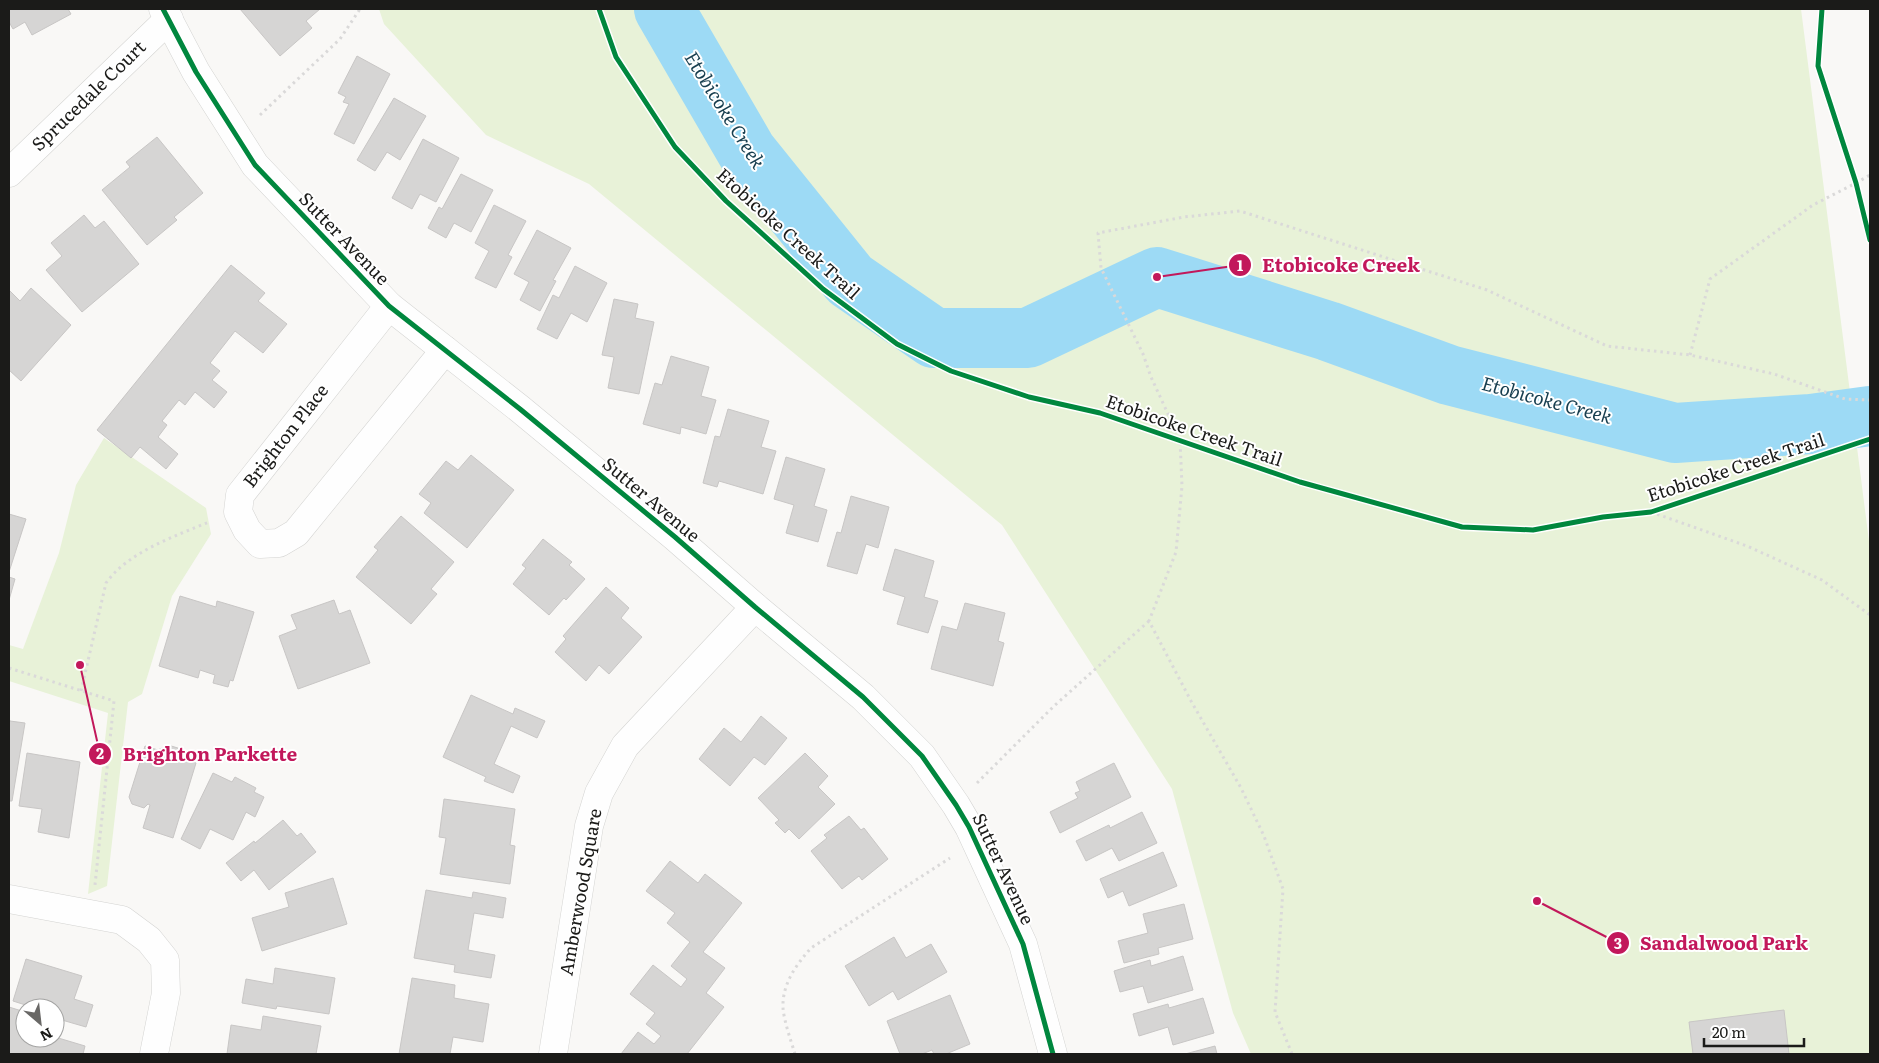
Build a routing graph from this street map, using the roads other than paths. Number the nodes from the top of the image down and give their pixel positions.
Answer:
1 (166, 14) edge
2 (9, 174) edge
3 (389, 306) junction
4 (445, 350) junction
5 (755, 607) junction
6 (9, 899) edge
7 (154, 1054) edge
8 (553, 1054) edge
9 (1053, 1054) edge

1 - 2 street, Sprucedale Court
1 - 3 street, Sutter Avenue
3 - 4 street, Sutter Avenue
3 - 4 street, Brighton Place
4 - 5 street, Sutter Avenue
5 - 8 street, Amberwood Square
5 - 9 street, Sutter Avenue
6 - 7 street

